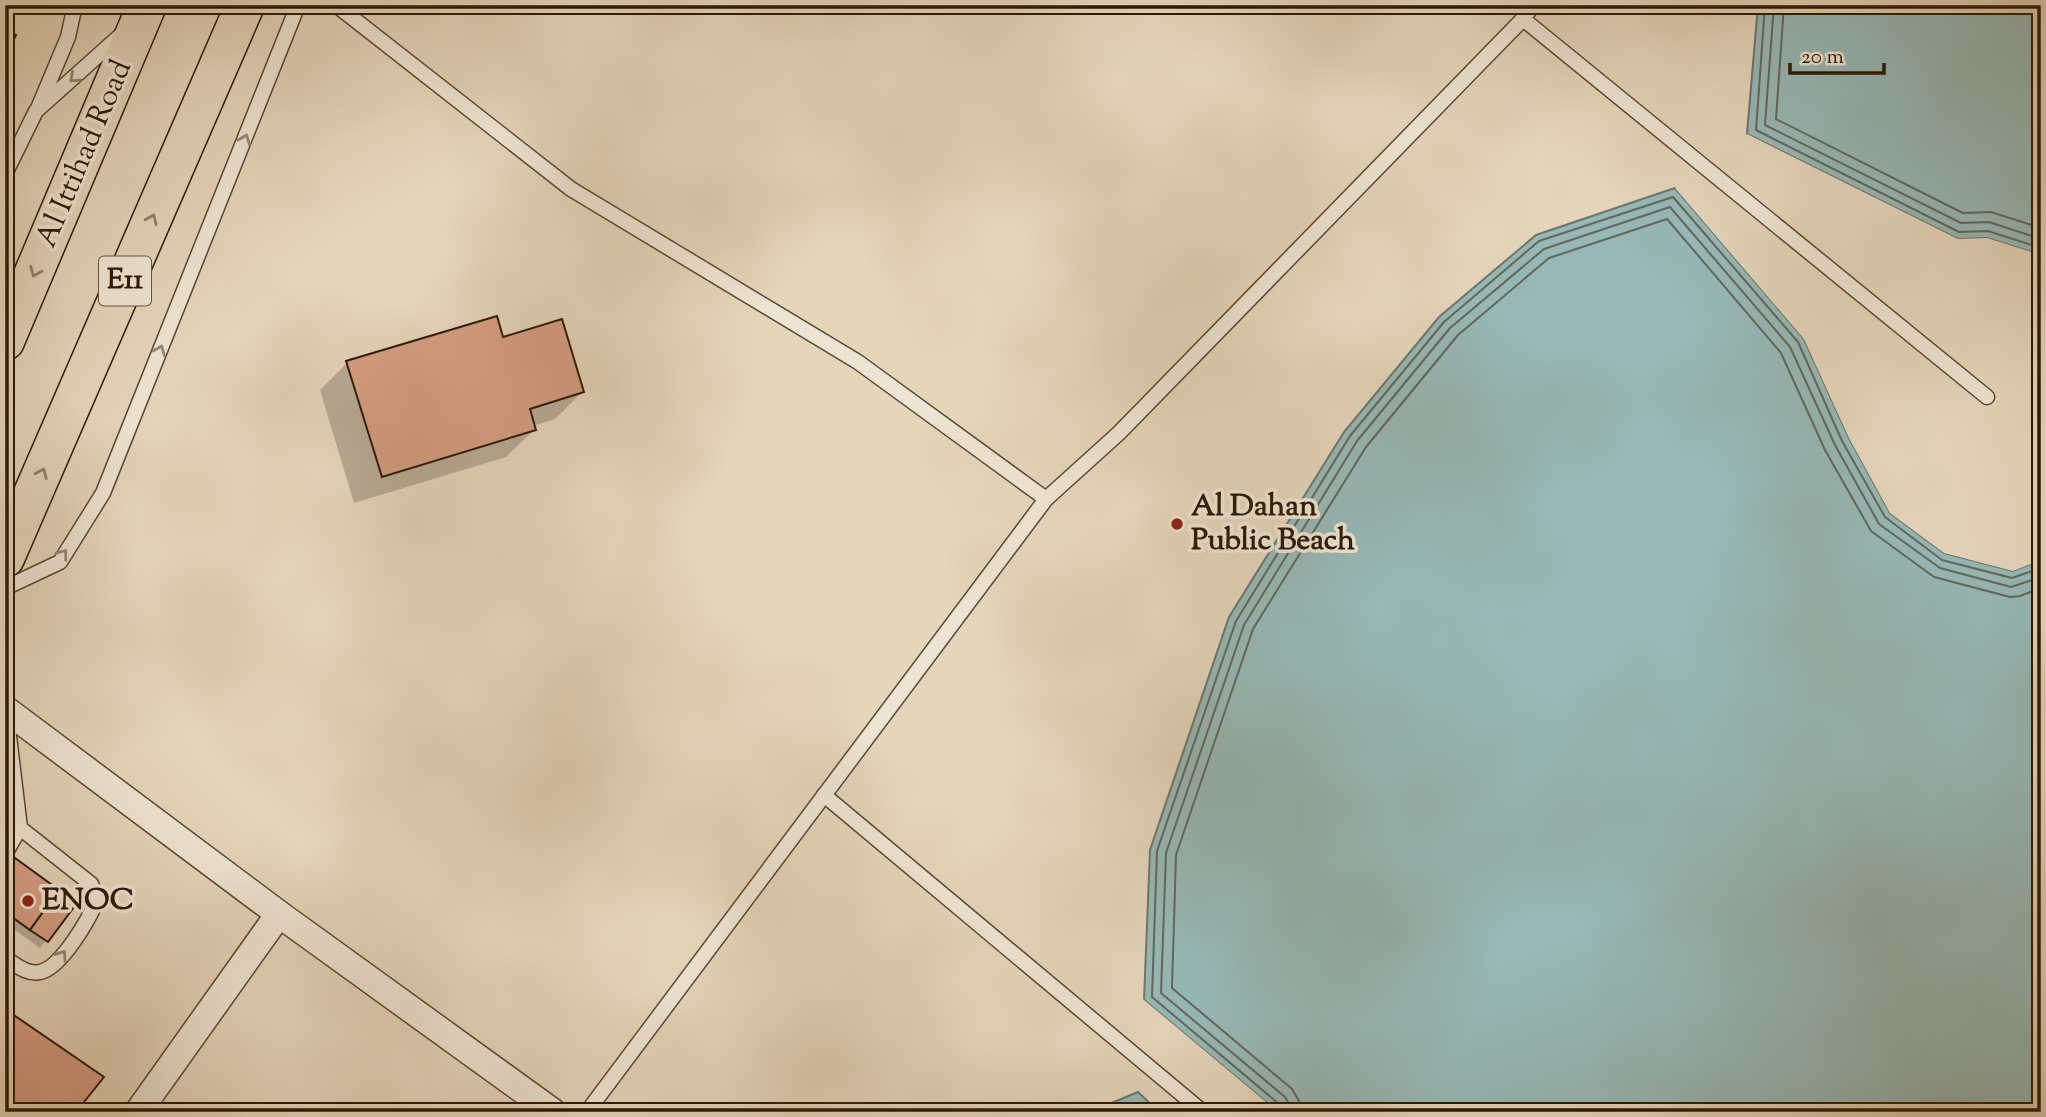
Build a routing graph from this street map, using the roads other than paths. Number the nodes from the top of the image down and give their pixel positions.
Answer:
1 (75, 5) edge
2 (245, 5) edge
3 (298, 5) edge
4 (336, 5) edge
5 (1534, 5) edge
6 (145, 10) edge
7 (1523, 19) junction
8 (36, 111) junction
9 (5, 174) edge
10 (5, 341) edge
11 (1987, 397) dead end
12 (1046, 499) junction
13 (5, 558) edge
14 (5, 588) edge
15 (6, 710) edge
16 (824, 795) junction
17 (20, 828) junction
18 (5, 854) edge
19 (279, 915) junction
20 (5, 958) edge
21 (138, 1112) edge
22 (553, 1112) edge
23 (587, 1112) edge
24 (1203, 1112) edge

1 - 8 lane
13 -> 2 main road, E11
14 -> 3 lane
4 - 12 lane
5 - 7 lane
6 -> 8 lane
6 -> 10 main road, Al Ittihad Road
7 - 11 lane
7 - 12 lane
8 - 9 lane
12 - 16 lane
15 - 17 lane
15 - 19 street
16 - 23 lane
16 - 24 lane
17 - 18 lane
20 -> 17 lane
19 - 21 street
19 - 22 street

